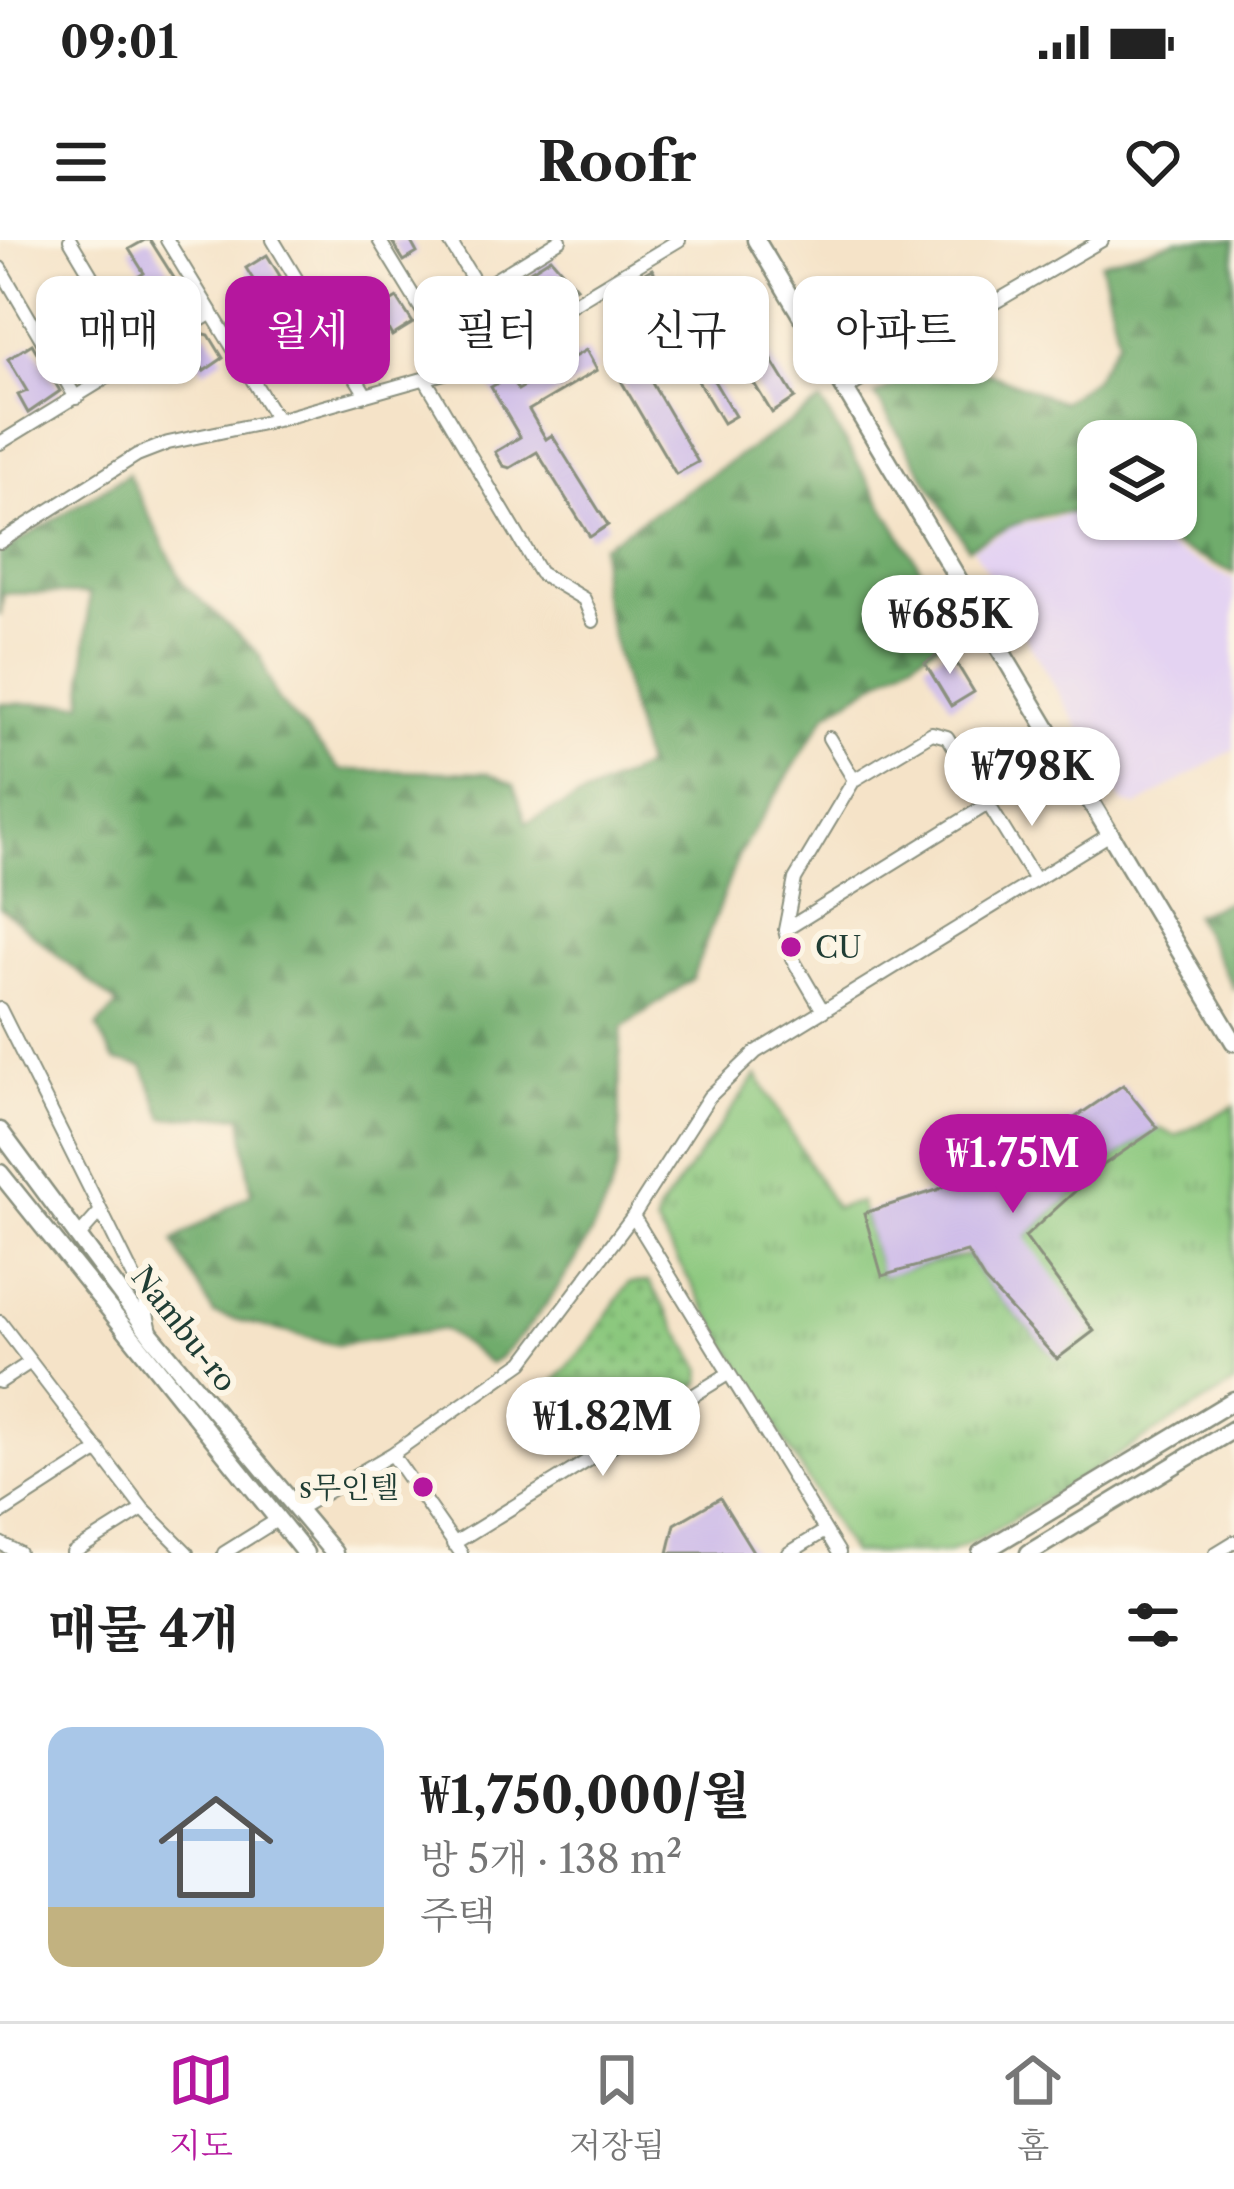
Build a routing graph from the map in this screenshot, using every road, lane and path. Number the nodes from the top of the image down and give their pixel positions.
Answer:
1 (70, 240) edge
2 (167, 240) edge
3 (273, 240) edge
4 (379, 240) edge
5 (449, 240) edge
6 (560, 240) edge
7 (756, 240) edge
8 (1102, 240) edge
9 (672, 242) edge
10 (0, 268) edge
11 (92, 276) edge
12 (471, 276) edge
13 (500, 276) edge
14 (414, 297) edge
15 (579, 297) edge
16 (212, 314) junction
17 (201, 321) edge
18 (414, 382) edge
19 (99, 384) edge
20 (428, 384) edge
21 (844, 390) junction
22 (366, 394) junction
23 (76, 398) junction
24 (277, 420) junction
25 (0, 443) edge
26 (0, 542) edge
27 (593, 621) dead end
28 (829, 738) dead end
29 (854, 780) junction
30 (988, 804) junction
31 (1112, 833) junction
32 (796, 879) junction
33 (1035, 880) junction
34 (810, 914) junction
35 (784, 930) junction
36 (0, 1009) edge
37 (823, 1011) junction
38 (1234, 1042) edge
39 (0, 1131) edge
40 (0, 1173) edge
41 (101, 1211) junction
42 (633, 1216) junction
43 (78, 1237) junction
44 (0, 1322) edge
45 (152, 1336) junction
46 (29, 1363) junction
47 (728, 1375) junction
48 (0, 1382) edge
49 (1234, 1400) edge
50 (1234, 1429) edge
51 (99, 1450) junction
52 (392, 1454) junction
53 (143, 1509) junction
54 (296, 1510) junction
55 (0, 1514) edge
56 (277, 1520) junction
57 (825, 1531) junction
58 (1234, 1542) edge
59 (0, 1544) edge
60 (457, 1548) edge
61 (19, 1553) edge
62 (73, 1553) edge
63 (188, 1553) edge
64 (224, 1553) edge
65 (304, 1553) edge
66 (334, 1553) edge
67 (789, 1553) edge
68 (839, 1553) edge
69 (981, 1553) edge
70 (1029, 1553) edge
71 (1216, 1553) edge

1 - 11 street
2 - 16 street
3 - 22 street
4 - 14 street
5 - 12 street
6 - 13 street
7 - 21 street
8 - 21 street
9 - 15 street
10 - 23 street
16 - 17 street
16 - 24 street
18 - 22 street
19 - 23 street
20 - 27 street
21 - 31 street
22 - 24 street
23 - 25 street
24 - 26 street
28 - 29 street
29 - 30 street
29 - 32 street
30 - 33 street
30 - 34 street
31 - 33 street
31 - 38 street
32 - 34 street
32 - 35 street
33 - 37 street
34 - 35 street
35 - 37 street
36 - 41 street
37 - 42 street
39 - 43 street, Nambu-ro
40 - 56 street, Nambu-ro
41 - 43 street
41 - 45 street
42 - 47 street
42 - 52 street
43 - 45 street, Nambu-ro
44 - 46 street
45 - 54 street, Nambu-ro
46 - 48 street
46 - 51 street
47 - 57 street
47 - 60 street
49 - 69 street
50 - 70 street
51 - 53 street
51 - 55 street
52 - 54 street
52 - 60 street
53 - 62 street
53 - 63 street
54 - 56 street
54 - 66 street, Nambu-ro
56 - 64 street
56 - 65 street, Nambu-ro
57 - 67 street
57 - 68 street
58 - 71 street
59 - 61 street

